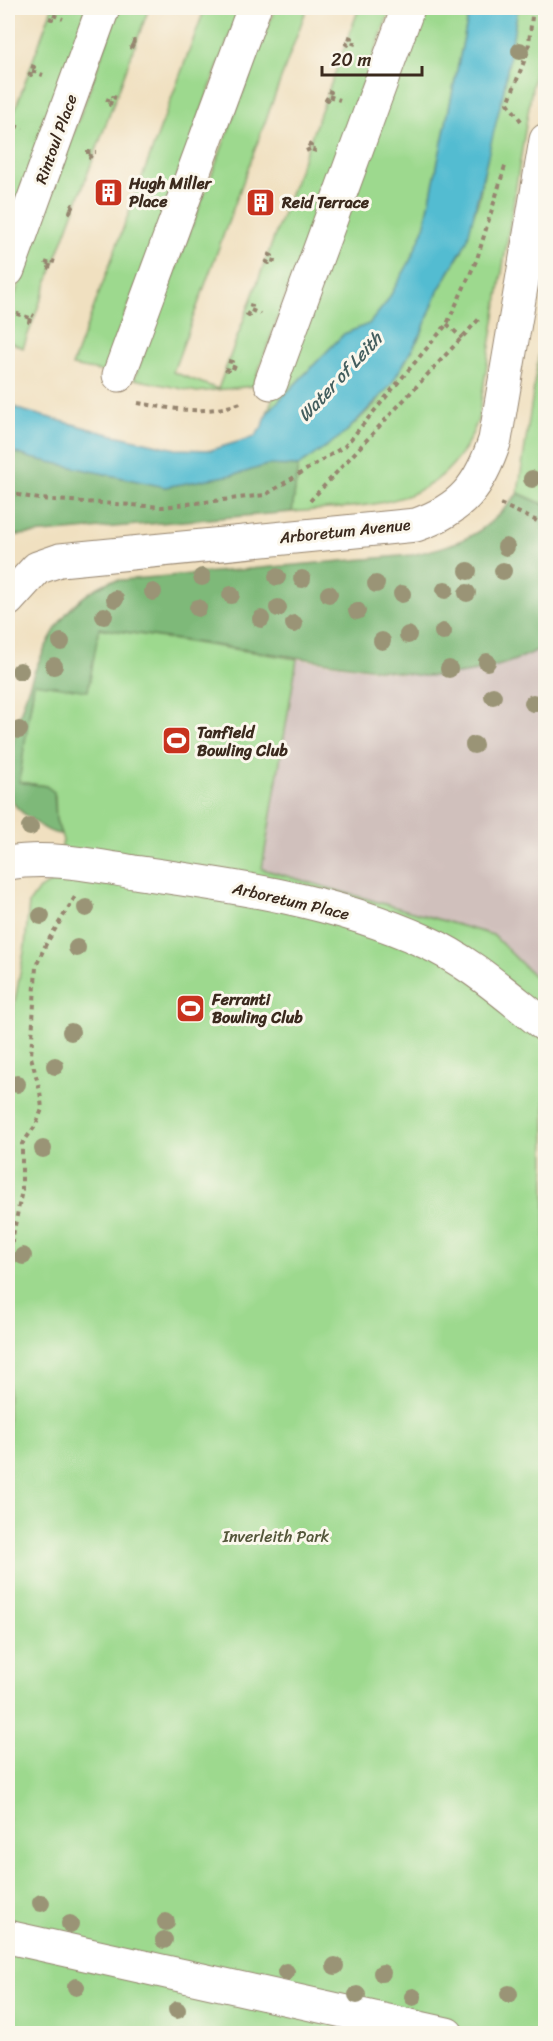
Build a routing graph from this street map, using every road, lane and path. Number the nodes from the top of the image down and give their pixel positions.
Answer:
1 (104, 8) edge
2 (255, 8) edge
3 (408, 8) edge
4 (533, 8) edge
5 (534, 134) edge
6 (92, 153) dead end
7 (93, 159) dead end
8 (506, 164) dead end
9 (288, 198) dead end
10 (289, 205) dead end
11 (268, 254) dead end
12 (270, 260) dead end
13 (8, 270) edge
14 (8, 310) edge
15 (486, 312) dead end
16 (32, 319) dead end
17 (447, 324) junction
18 (462, 338) junction
19 (231, 365) dead end
20 (225, 369) dead end
21 (119, 375) joint
22 (271, 383) joint
23 (472, 490) junction
24 (8, 493) edge
25 (546, 525) edge
26 (274, 539) junction
27 (8, 600) edge
28 (8, 863) edge
29 (94, 866) junction
30 (546, 1026) edge
31 (8, 1261) edge
32 (8, 1936) edge
33 (447, 2034) edge

1 - 13 street, Rintoul Place
2 - 21 street
3 - 22 street
4 - 5 path
5 - 23 street, Arboretum Avenue
6 - 7 path
8 - 17 path
9 - 10 path
11 - 12 path
14 - 16 path
15 - 18 path
17 - 18 path
17 - 24 path
18 - 26 path
19 - 20 path
21 - 22 path
23 - 25 path
23 - 26 street, Arboretum Avenue
26 - 27 street, Arboretum Avenue
28 - 29 street, Arboretum Place
29 - 30 street, Arboretum Place
29 - 31 path
32 - 33 street

